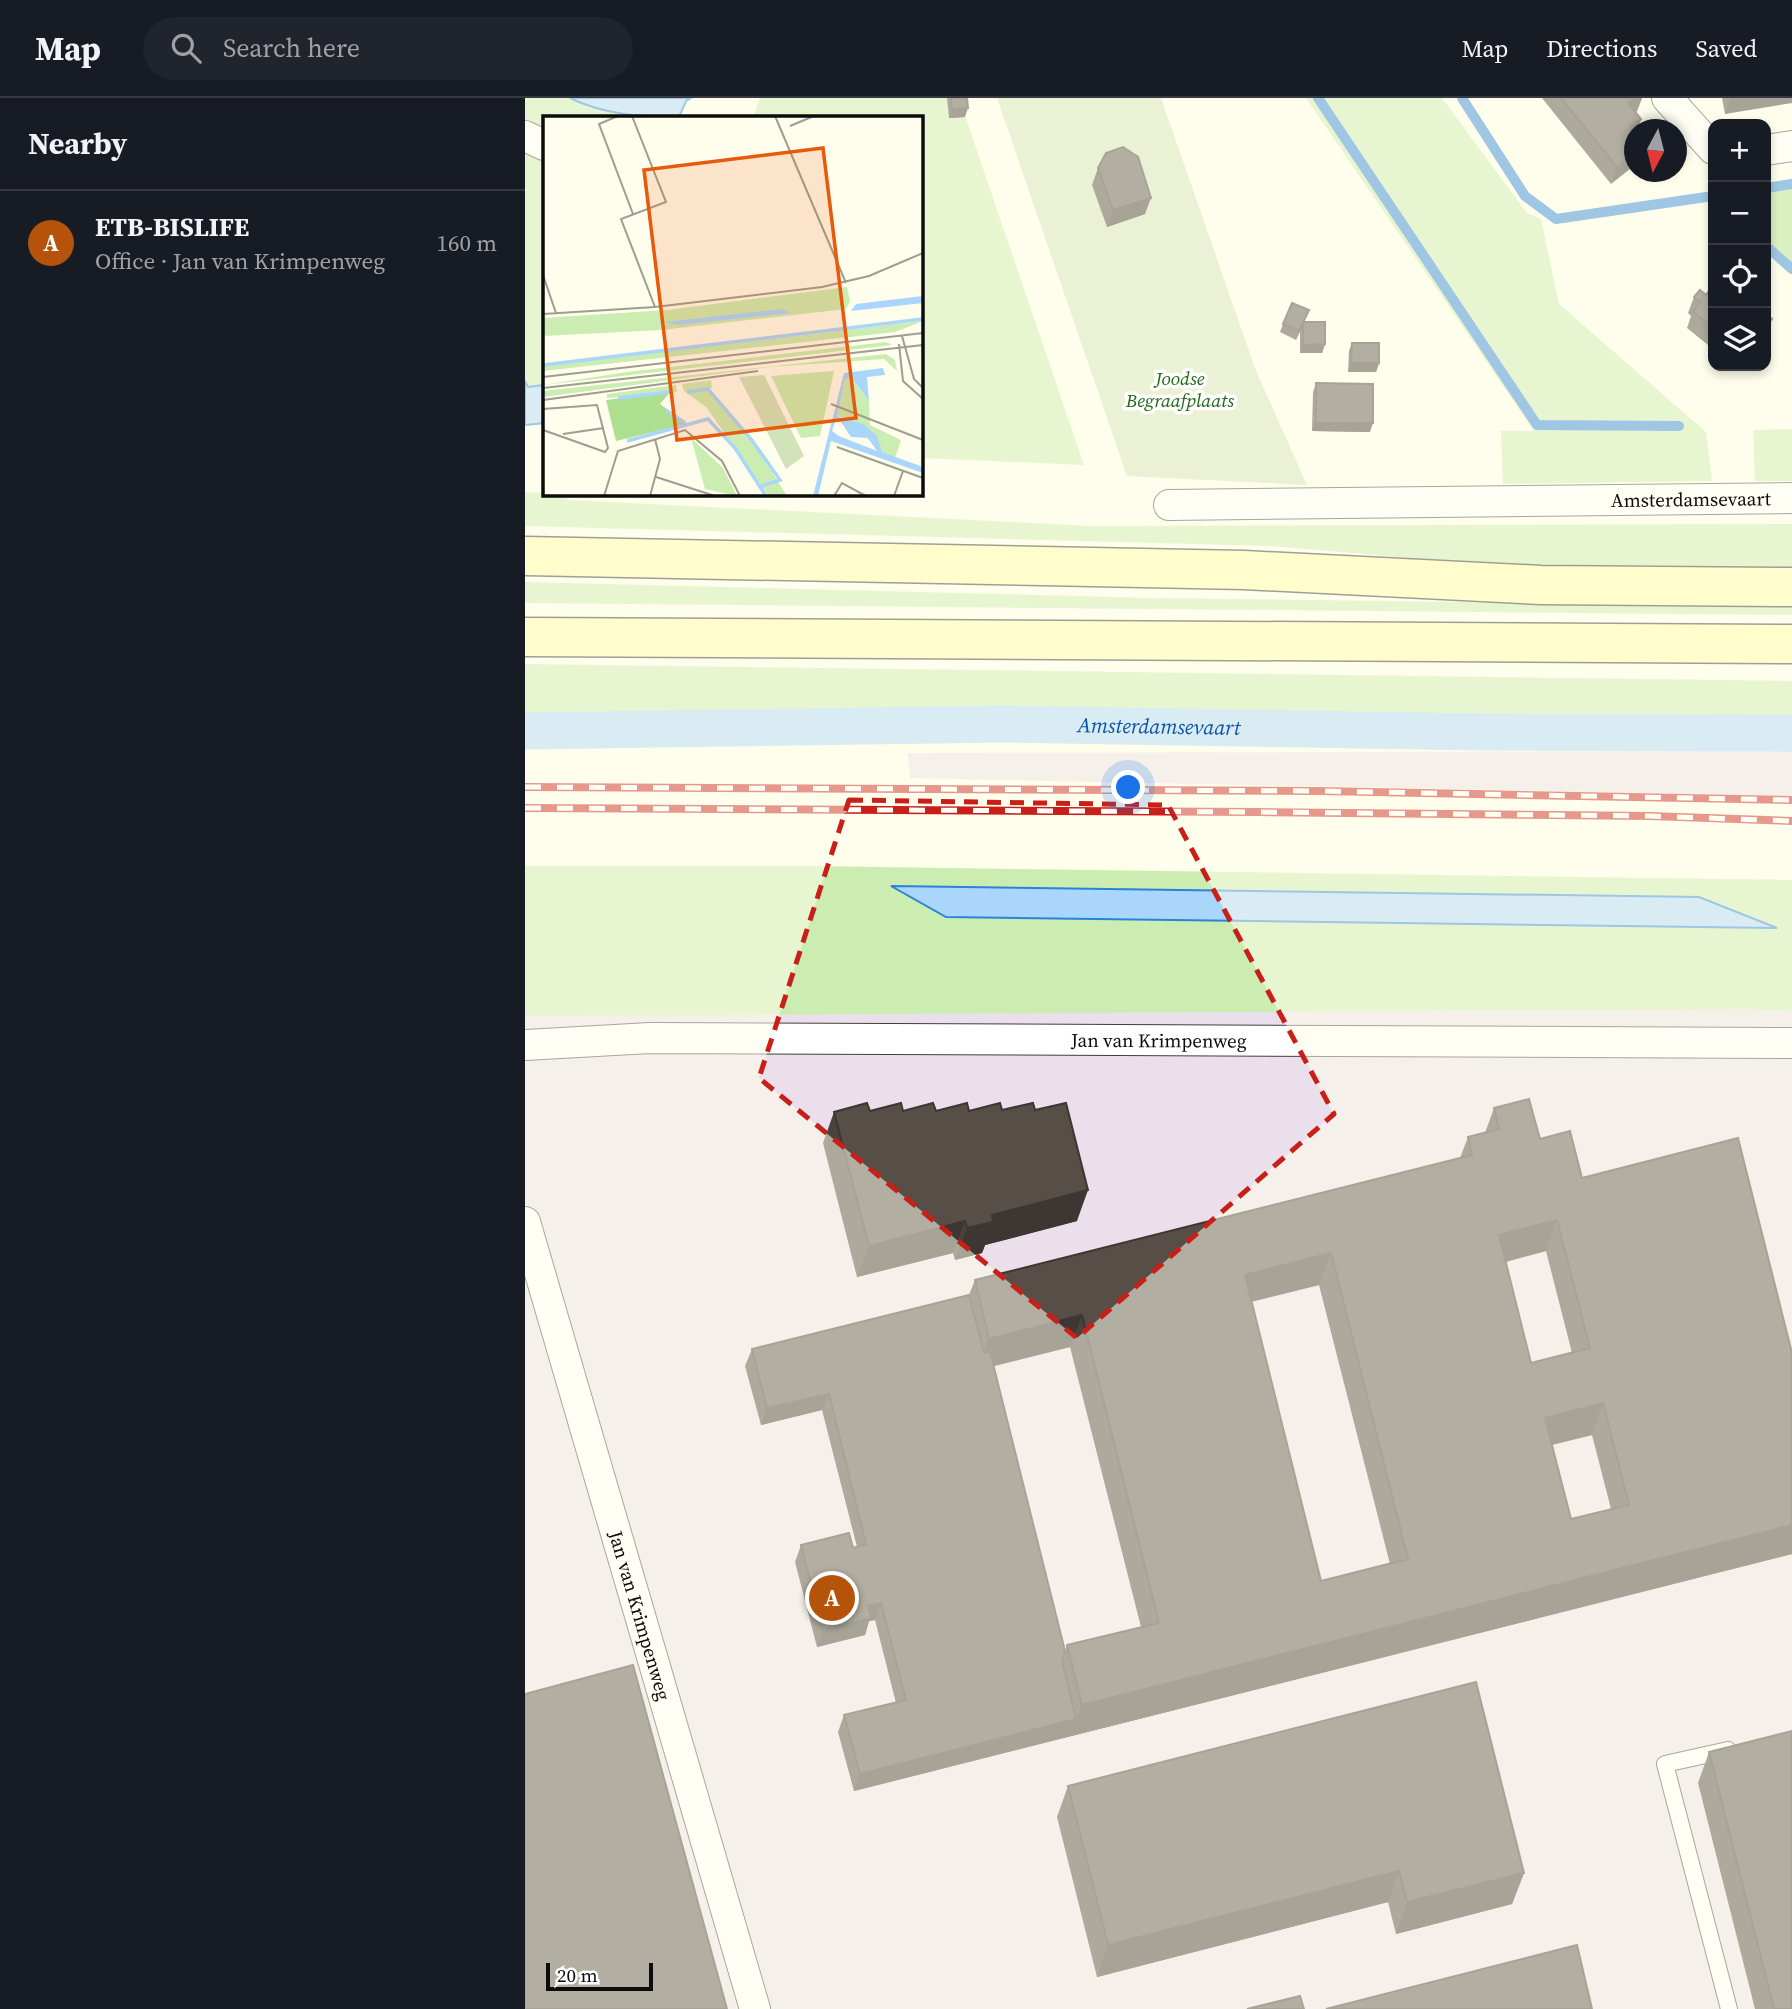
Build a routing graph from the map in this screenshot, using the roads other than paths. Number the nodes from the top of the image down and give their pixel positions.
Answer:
1 (1668, 98) edge
2 (525, 136) edge
3 (1708, 143) edge
4 (543, 145) edge
5 (1792, 146) edge
6 (1771, 149) edge
7 (1792, 498) edge
8 (1169, 505) dead end
9 (525, 556) edge
10 (1792, 587) edge
11 (525, 637) edge
12 (1792, 644) edge
13 (1792, 1043) edge
14 (525, 1045) edge
15 (525, 1222) edge
16 (1741, 1747) edge
17 (755, 2009) edge
18 (1729, 2009) edge

1 - 3 street
2 - 4 street
5 - 6 street
7 - 8 street, Amsterdamsevaart
9 - 10 main road
11 - 12 main road
13 - 14 street, Jan van Krimpenweg
15 - 17 street, Jan van Krimpenweg
16 - 18 lane

